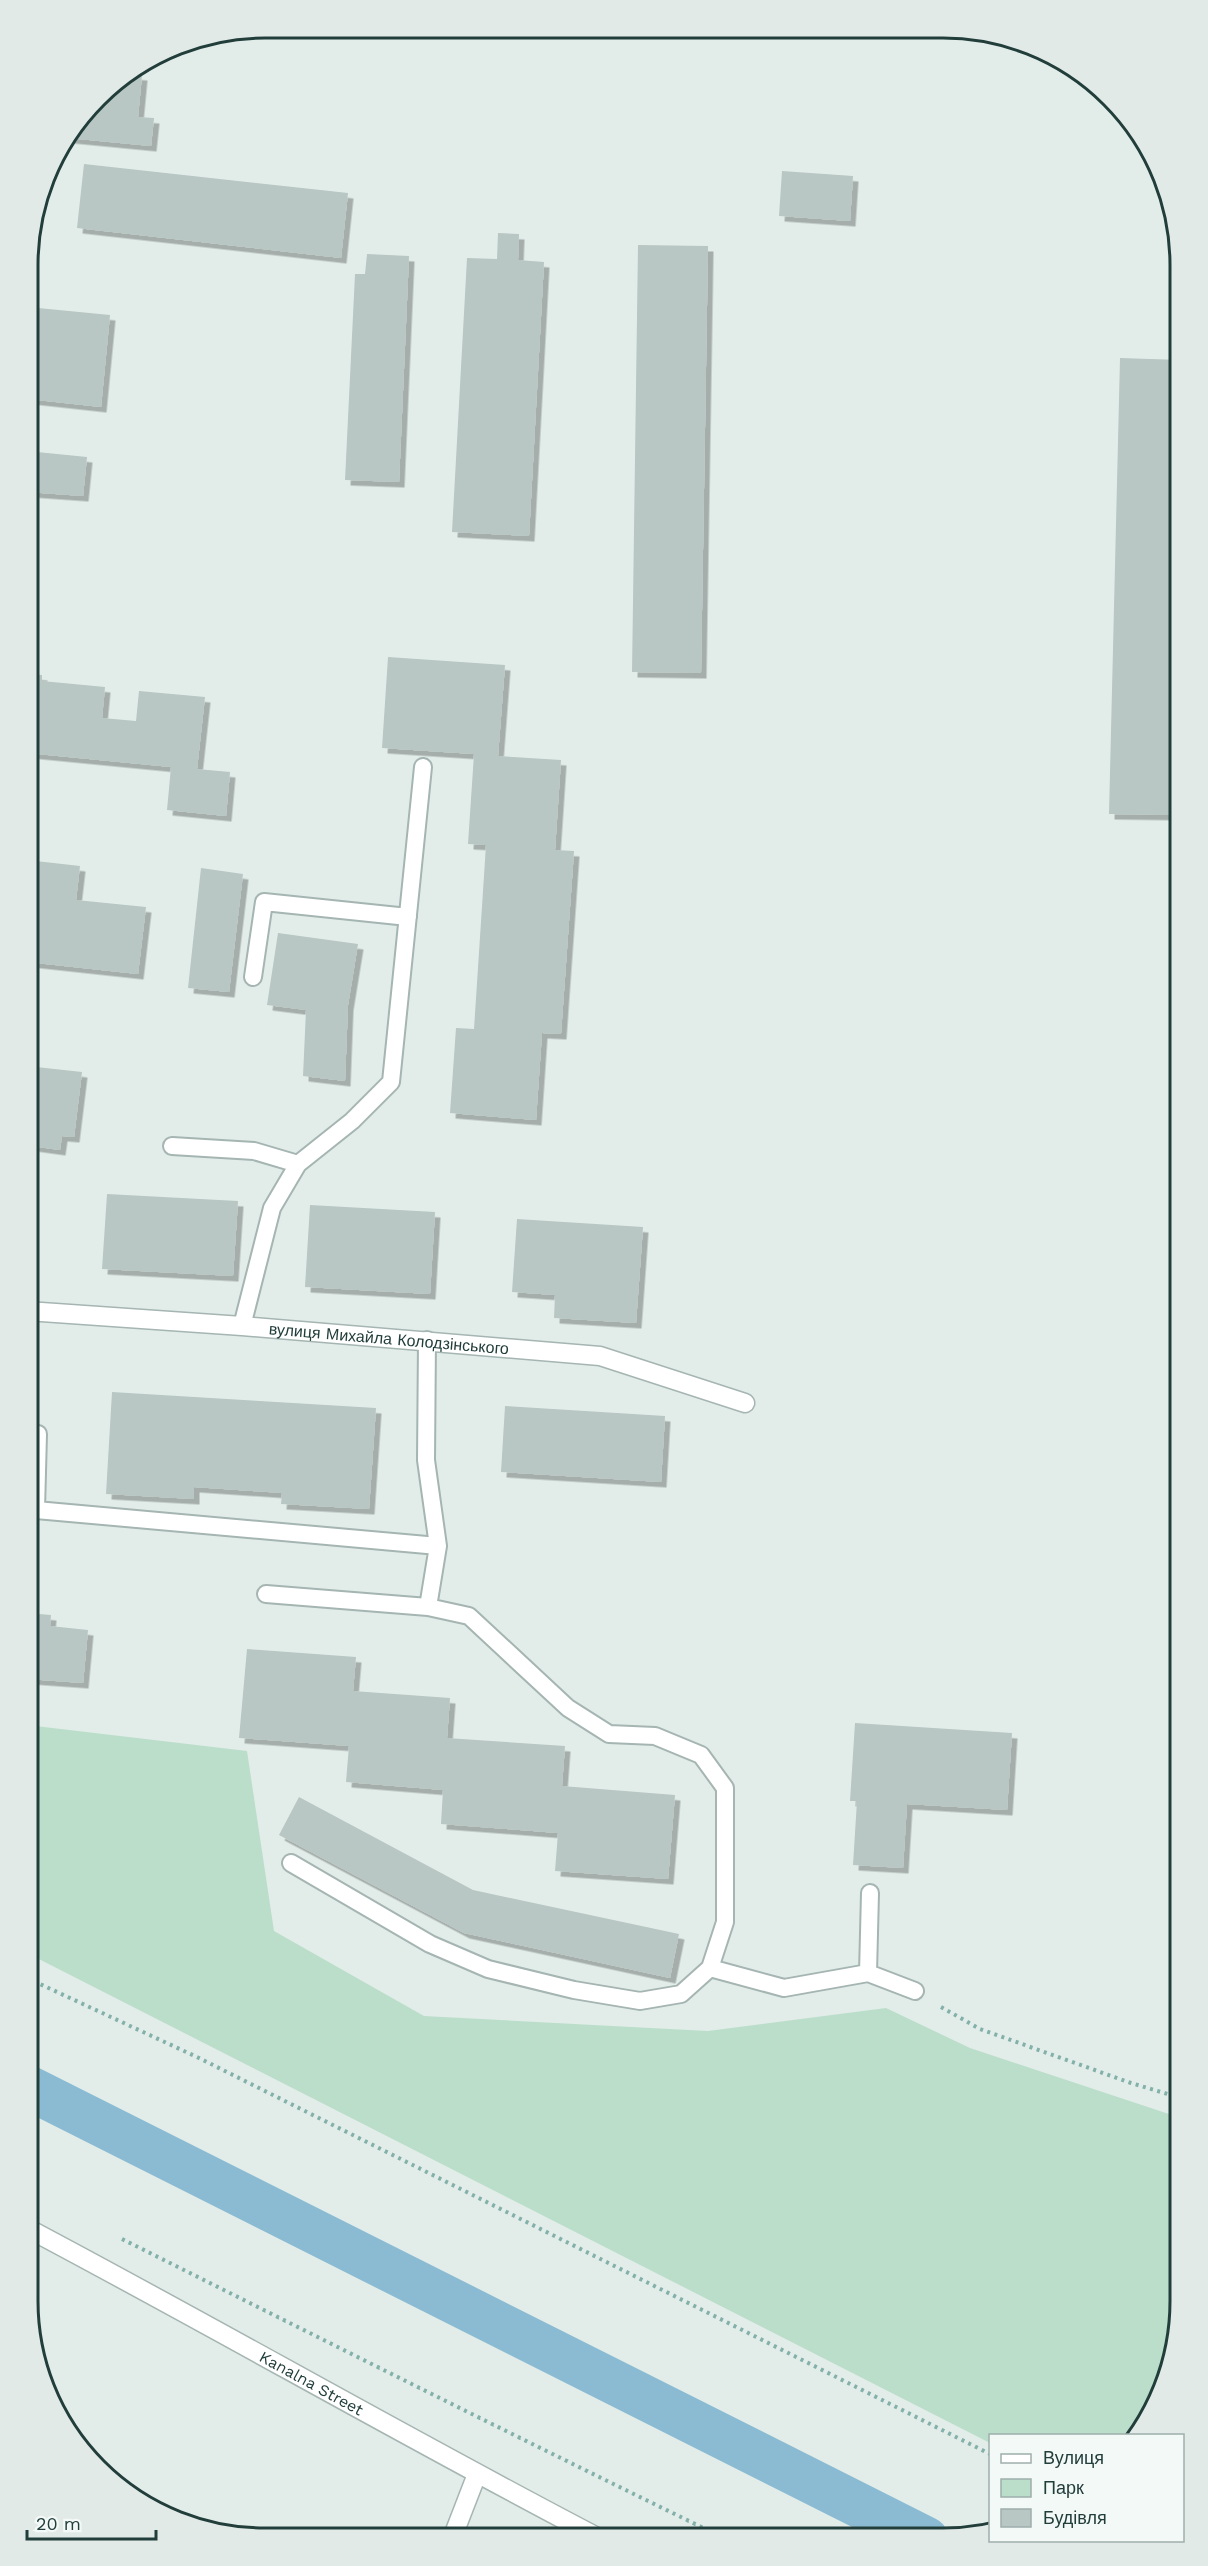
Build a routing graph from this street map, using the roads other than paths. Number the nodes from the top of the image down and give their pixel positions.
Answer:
1 (423, 767) dead end
2 (408, 917) junction
3 (253, 977) dead end
4 (172, 1146) dead end
5 (298, 1164) junction
6 (38, 1312) edge
7 (242, 1326) junction
8 (428, 1340) junction
9 (745, 1403) dead end
10 (38, 1510) edge
11 (438, 1546) junction
12 (266, 1594) dead end
13 (428, 1607) junction
14 (291, 1863) dead end
15 (870, 1893) dead end
16 (710, 1968) junction
17 (868, 1973) junction
18 (915, 1991) road end
19 (38, 2234) edge
20 (477, 2474) junction
21 (456, 2528) edge
22 (580, 2528) edge

1 - 2 lane
2 - 3 lane
2 - 5 lane
4 - 5 lane
5 - 7 lane
6 - 7 street, вулиця Михайла Колодзінського
7 - 8 street, вулиця Михайла Колодзінського
8 - 9 street, вулиця Михайла Колодзінського
8 - 11 lane
10 - 11 lane
11 - 13 lane
12 - 13 lane
13 - 16 lane
14 - 16 lane
15 - 17 lane
16 - 17 lane
17 - 18 lane
19 - 20 street, Kanalna Street
20 - 21 street
20 - 22 street, Kanalna Street

